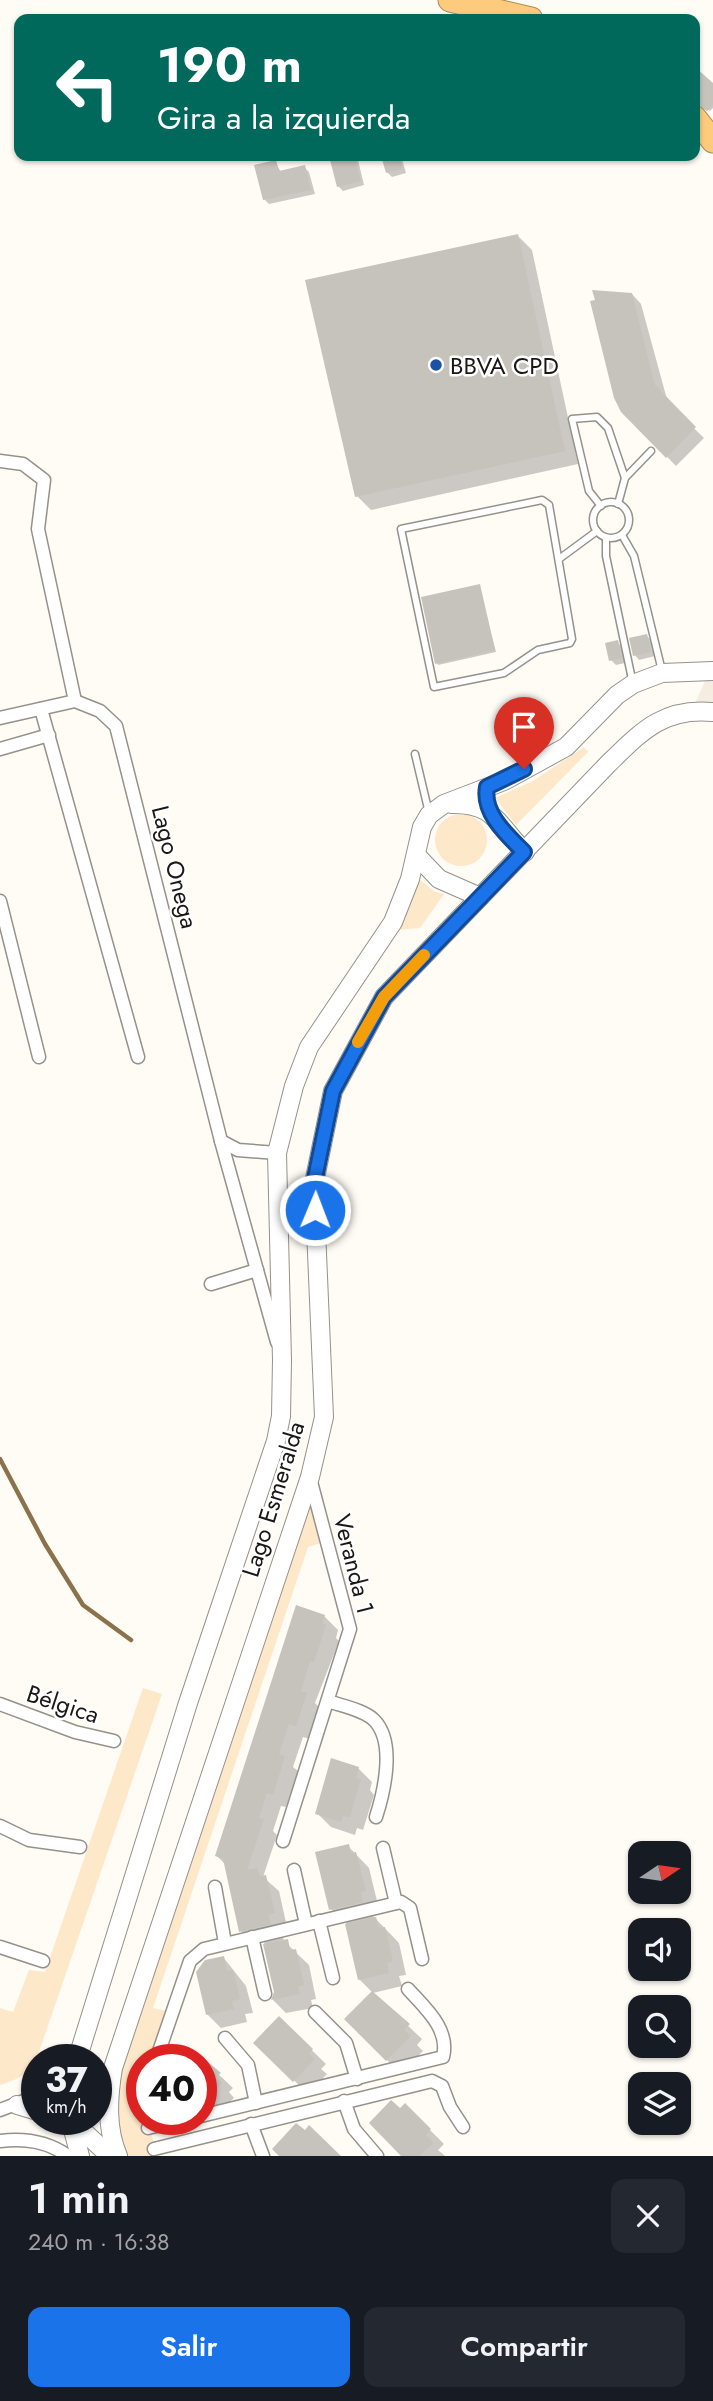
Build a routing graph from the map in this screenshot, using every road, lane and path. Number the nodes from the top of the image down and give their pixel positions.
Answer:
1 (450, 0) edge
2 (510, 14) edge
3 (700, 124) edge
4 (713, 141) edge
5 (652, 451) dead end
6 (0, 461) edge
7 (625, 478) junction
8 (618, 504) junction
9 (601, 506) junction
10 (597, 531) junction
11 (622, 534) junction
12 (606, 538) junction
13 (559, 559) junction
14 (713, 671) edge
15 (662, 673) junction
16 (633, 684) junction
17 (75, 701) junction
18 (41, 709) junction
19 (713, 712) edge
20 (0, 718) edge
21 (49, 734) junction
22 (0, 749) edge
23 (415, 754) dead end
24 (487, 787) junction
25 (437, 809) junction
26 (488, 809) junction
27 (524, 852) junction
28 (417, 856) junction
29 (480, 897) junction
30 (0, 901) edge
31 (39, 1057) dead end
32 (138, 1058) dead end
33 (221, 1141) junction
34 (278, 1153) junction
35 (257, 1270) junction
36 (211, 1284) dead end
37 (282, 1360) junction
38 (310, 1478) junction
39 (328, 1700) junction
40 (0, 1704) edge
41 (114, 1741) dead end
42 (376, 1817) dead end
43 (0, 1826) edge
44 (283, 1841) dead end
45 (80, 1847) dead end
46 (383, 1848) dead end
47 (294, 1870) dead end
48 (215, 1887) dead end
49 (396, 1903) junction
50 (320, 1921) junction
51 (306, 1924) junction
52 (252, 1937) junction
53 (225, 1943) junction
54 (0, 1947) edge
55 (422, 1959) dead end
56 (43, 1961) dead end
57 (333, 1978) dead end
58 (408, 1989) dead end
59 (265, 1994) dead end
60 (315, 2012) dead end
61 (225, 2038) dead end
62 (82, 2044) edge
63 (161, 2044) edge
64 (356, 2079) junction
65 (344, 2101) junction
66 (257, 2103) junction
67 (217, 2112) edge
68 (251, 2124) junction
69 (463, 2127) dead end
70 (74, 2135) edge
71 (87, 2135) edge
72 (151, 2135) edge
73 (0, 2141) edge
74 (155, 2153) edge
75 (68, 2156) edge
76 (79, 2156) edge
77 (110, 2156) edge
78 (118, 2156) edge
79 (263, 2156) edge
80 (377, 2156) edge

1 - 2 highway
3 - 4 highway
5 - 7 lane
6 - 17 street
7 - 8 lane
7 - 9 lane
8 - 9 lane
8 - 11 lane
9 - 10 lane
10 - 12 lane
10 - 13 lane
11 - 12 lane
11 - 15 lane
12 - 16 lane
13 - 13 lane
14 - 15 street
15 - 16 street
16 - 24 street
17 - 18 street
17 - 33 street, Lago Onega
18 - 20 street
18 - 21 street
19 - 27 street, Lago Esmeralda
21 - 22 street
21 - 32 street
23 - 25 lane
24 - 25 street
24 - 26 street
25 - 26 street
25 - 28 street, Lago Esmeralda
26 - 27 street
27 - 29 street, Lago Esmeralda
28 - 29 street
28 - 34 street, Lago Esmeralda
29 - 38 street, Lago Esmeralda
30 - 31 street
33 - 34 street
33 - 35 street, Lago Onega
34 - 37 street, Lago Esmeralda
35 - 36 street
35 - 37 street, Lago Onega
37 - 62 street, Lago Esmeralda
38 - 39 street, Veranda 1
38 - 78 street, Lago Esmeralda
39 - 42 street
39 - 44 street, Veranda 1
40 - 41 street, Bélgica
43 - 45 street
46 - 49 street
47 - 51 street
48 - 53 street
49 - 50 street
49 - 55 street
50 - 51 street
50 - 57 street
51 - 52 street
52 - 53 street
52 - 59 street
53 - 63 street
54 - 56 street
58 - 64 street
60 - 64 street
61 - 66 street
64 - 66 street
65 - 68 street
65 - 69 street
65 - 80 street
66 - 67 street
68 - 74 street
68 - 79 street
70 - 76 street
71 - 77 street
72 - 74 street
73 - 75 street

